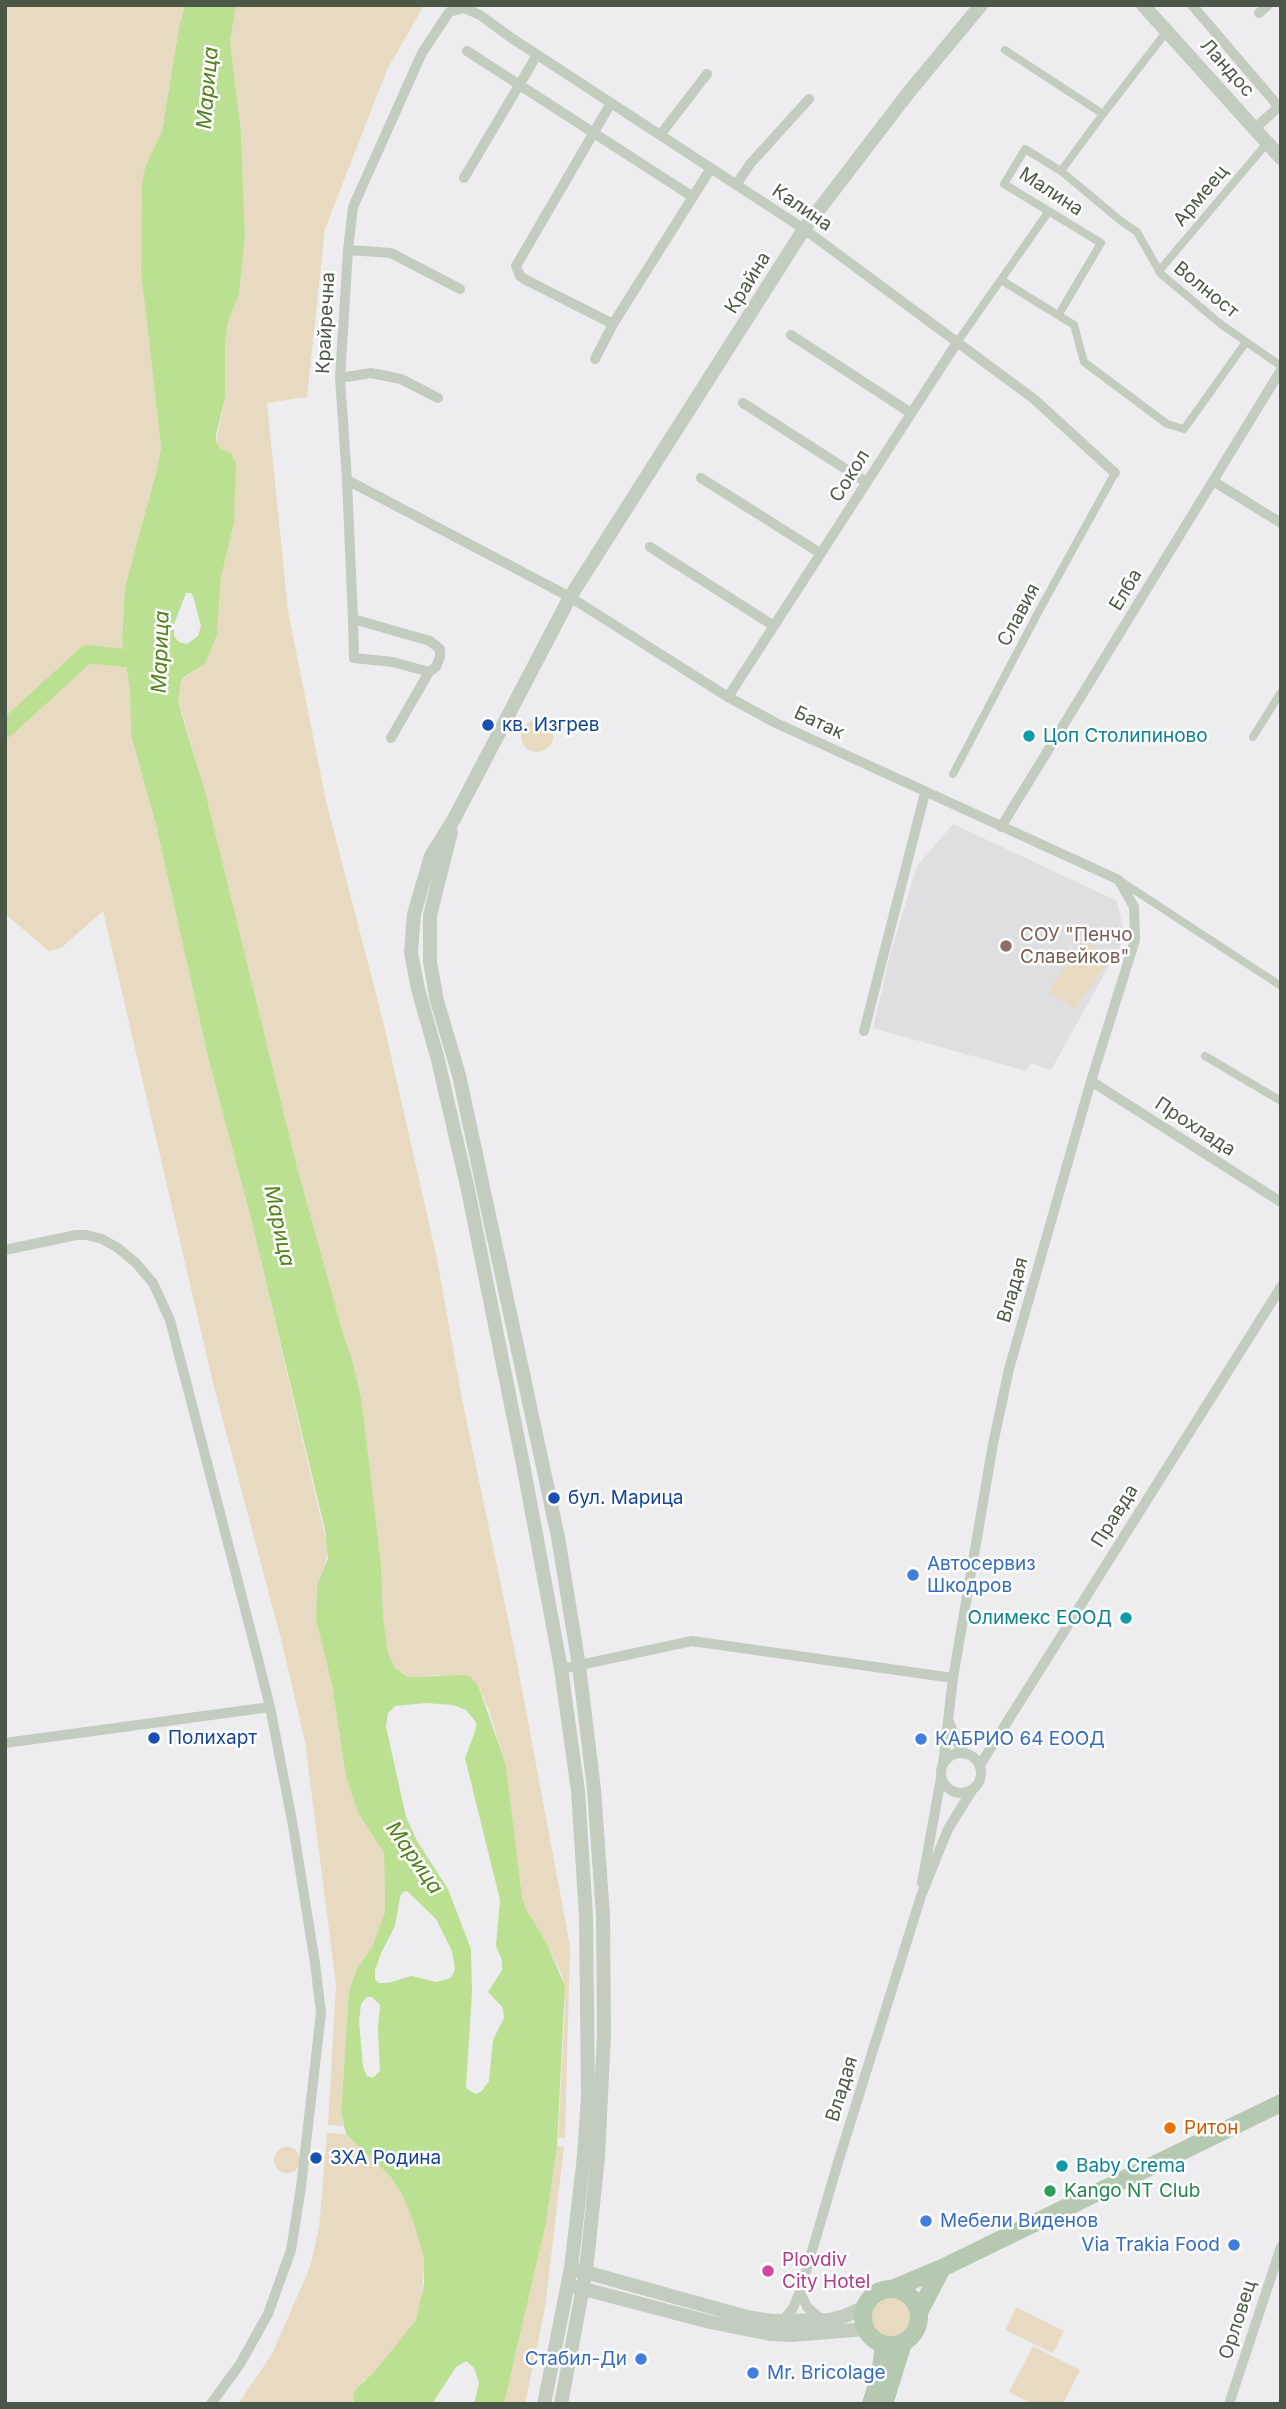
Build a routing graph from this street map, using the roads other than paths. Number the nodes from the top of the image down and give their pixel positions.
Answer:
1 (981, 5) edge
2 (1143, 5) edge
3 (1192, 5) edge
4 (1268, 5) edge
5 (449, 12) joint
6 (1259, 13) dead end
7 (1167, 31) junction
8 (1005, 50) dead end
9 (467, 51) dead end
10 (537, 54) junction
11 (707, 74) dead end
12 (519, 85) junction
13 (809, 99) dead end
14 (611, 103) junction
15 (1280, 106) edge
16 (1103, 114) junction
17 (1255, 128) junction
18 (593, 132) junction
19 (660, 135) junction
20 (1268, 142) junction
21 (1281, 158) edge
22 (711, 168) junction
23 (1061, 171) junction
24 (464, 178) dead end
25 (736, 185) junction
26 (693, 197) junction
27 (1049, 211) junction
28 (804, 229) junction
29 (348, 250) junction
30 (1158, 271) junction
31 (1003, 278) junction
32 (460, 289) dead end
33 (1059, 314) junction
34 (613, 324) junction
35 (790, 335) dead end
36 (958, 341) junction
37 (1246, 342) junction
38 (594, 359) dead end
39 (1281, 368) edge
40 (340, 378) junction
41 (439, 398) dead end
42 (743, 403) dead end
43 (911, 413) junction
44 (1115, 473) joint
45 (701, 478) dead end
46 (347, 480) junction
47 (1213, 481) junction
48 (866, 482) junction
49 (1281, 523) edge
50 (650, 547) dead end
51 (820, 554) junction
52 (570, 597) junction
53 (353, 619) junction
54 (774, 626) junction
55 (429, 671) junction
56 (1281, 692) edge
57 (728, 697) junction
58 (1253, 737) dead end
59 (391, 738) dead end
60 (953, 774) dead end
61 (925, 793) junction
62 (454, 819) junction
63 (1001, 827) junction
64 (1119, 880) junction
65 (1281, 986) edge
66 (864, 1031) dead end
67 (1205, 1056) dead end
68 (1091, 1081) junction
69 (1281, 1101) edge
70 (1281, 1202) edge
71 (5, 1250) edge
72 (1281, 1287) edge
73 (579, 1666) junction
74 (561, 1669) junction
75 (953, 1678) junction
76 (270, 1707) junction
77 (949, 1721) junction
78 (5, 1743) edge
79 (965, 1753) junction
80 (943, 1764) junction
81 (980, 1765) junction
82 (941, 1778) junction
83 (974, 1790) junction
84 (921, 1896) junction
85 (1281, 2103) edge
86 (1281, 2247) edge
87 (942, 2268) junction
88 (578, 2270) junction
89 (568, 2285) junction
90 (583, 2289) junction
91 (892, 2289) junction
92 (800, 2292) junction
93 (865, 2308) junction
94 (919, 2312) junction
95 (822, 2320) junction
96 (782, 2322) junction
97 (866, 2329) junction
98 (903, 2343) junction
99 (884, 2345) junction
100 (211, 2404) edge
101 (544, 2404) edge
102 (561, 2404) edge
103 (871, 2404) edge
104 (884, 2404) edge
105 (1229, 2404) edge

1 - 28 street, Крайна
2 - 7 street, Ландос
3 - 15 street
4 - 6 street
5 - 10 street, Калина
5 - 29 street, Крайречна
7 - 16 street, Малина
7 - 17 street, Ландос
8 - 16 street
9 - 12 street
10 - 12 street
10 - 14 street, Калина
11 - 19 street
12 - 18 street
12 - 24 street
13 - 25 street
14 - 18 street
14 - 19 street, Калина
15 - 17 street
16 - 23 street, Малина
17 - 20 street, Ландос
18 - 26 street
18 - 34 street
19 - 22 street, Калина
20 - 21 street, Ландос
20 - 30 street, Армеец
22 - 25 street, Калина
22 - 26 street
23 - 27 street, Малина
23 - 30 street, Волност
25 - 28 street, Калина
26 - 34 street
27 - 31 street, Сокол
27 - 33 street, Малина
28 - 36 street, Калина
28 - 52 street, Крайна
29 - 32 street
29 - 40 street, Крайречна
30 - 37 street, Волност
31 - 33 street
31 - 36 street, Сокол
33 - 37 street
34 - 38 street
35 - 43 street
36 - 43 street, Сокол
36 - 44 street, Калина
37 - 39 street, Волност
39 - 47 street, Елба
40 - 41 street
40 - 46 street, Крайречна
42 - 48 street
43 - 48 street, Сокол
44 - 60 street, Славия
45 - 51 street
46 - 52 street, Батак
46 - 53 street, Крайречна
47 - 49 street
47 - 63 street, Елба
48 - 51 street, Сокол
50 - 54 street
51 - 54 street, Сокол
52 - 57 street, Батак
52 - 62 street
53 - 55 street, Крайречна
53 - 55 street
54 - 57 street, Сокол
55 - 59 street
56 - 58 street
57 - 61 street, Батак
61 - 63 street, Батак
61 - 66 street
62 - 73 street
62 - 74 street
63 - 64 street, Батак
64 - 65 street, Батак
64 - 68 street, Владая
67 - 69 street
68 - 70 street, Прохлада
68 - 75 street, Владая
71 - 76 street
72 - 81 street, Правда
73 - 74 street
73 - 75 street
73 - 88 street
74 - 88 street
75 - 77 street, Владая
76 - 78 street
76 - 100 street
77 - 79 street
77 - 80 street, Владая
79 - 80 street
79 - 81 street
80 - 82 street, Владая
81 - 83 street, Владая
82 - 83 street
82 - 84 street, Владая
83 - 84 street, Владая
84 - 92 street, Владая
85 - 87 main road
86 - 105 street, Орловец
87 - 91 main road
87 - 94 main road
88 - 89 street
88 - 90 street
88 - 96 street
89 - 90 street
89 - 101 street
90 - 97 street
90 - 102 street
91 - 93 main road
91 - 94 main road
92 - 95 street
92 - 96 street, Владая
93 - 95 street
93 - 97 main road
94 - 98 main road
95 - 96 street
97 - 99 main road
98 - 99 main road
98 - 104 main road
99 - 103 main road

